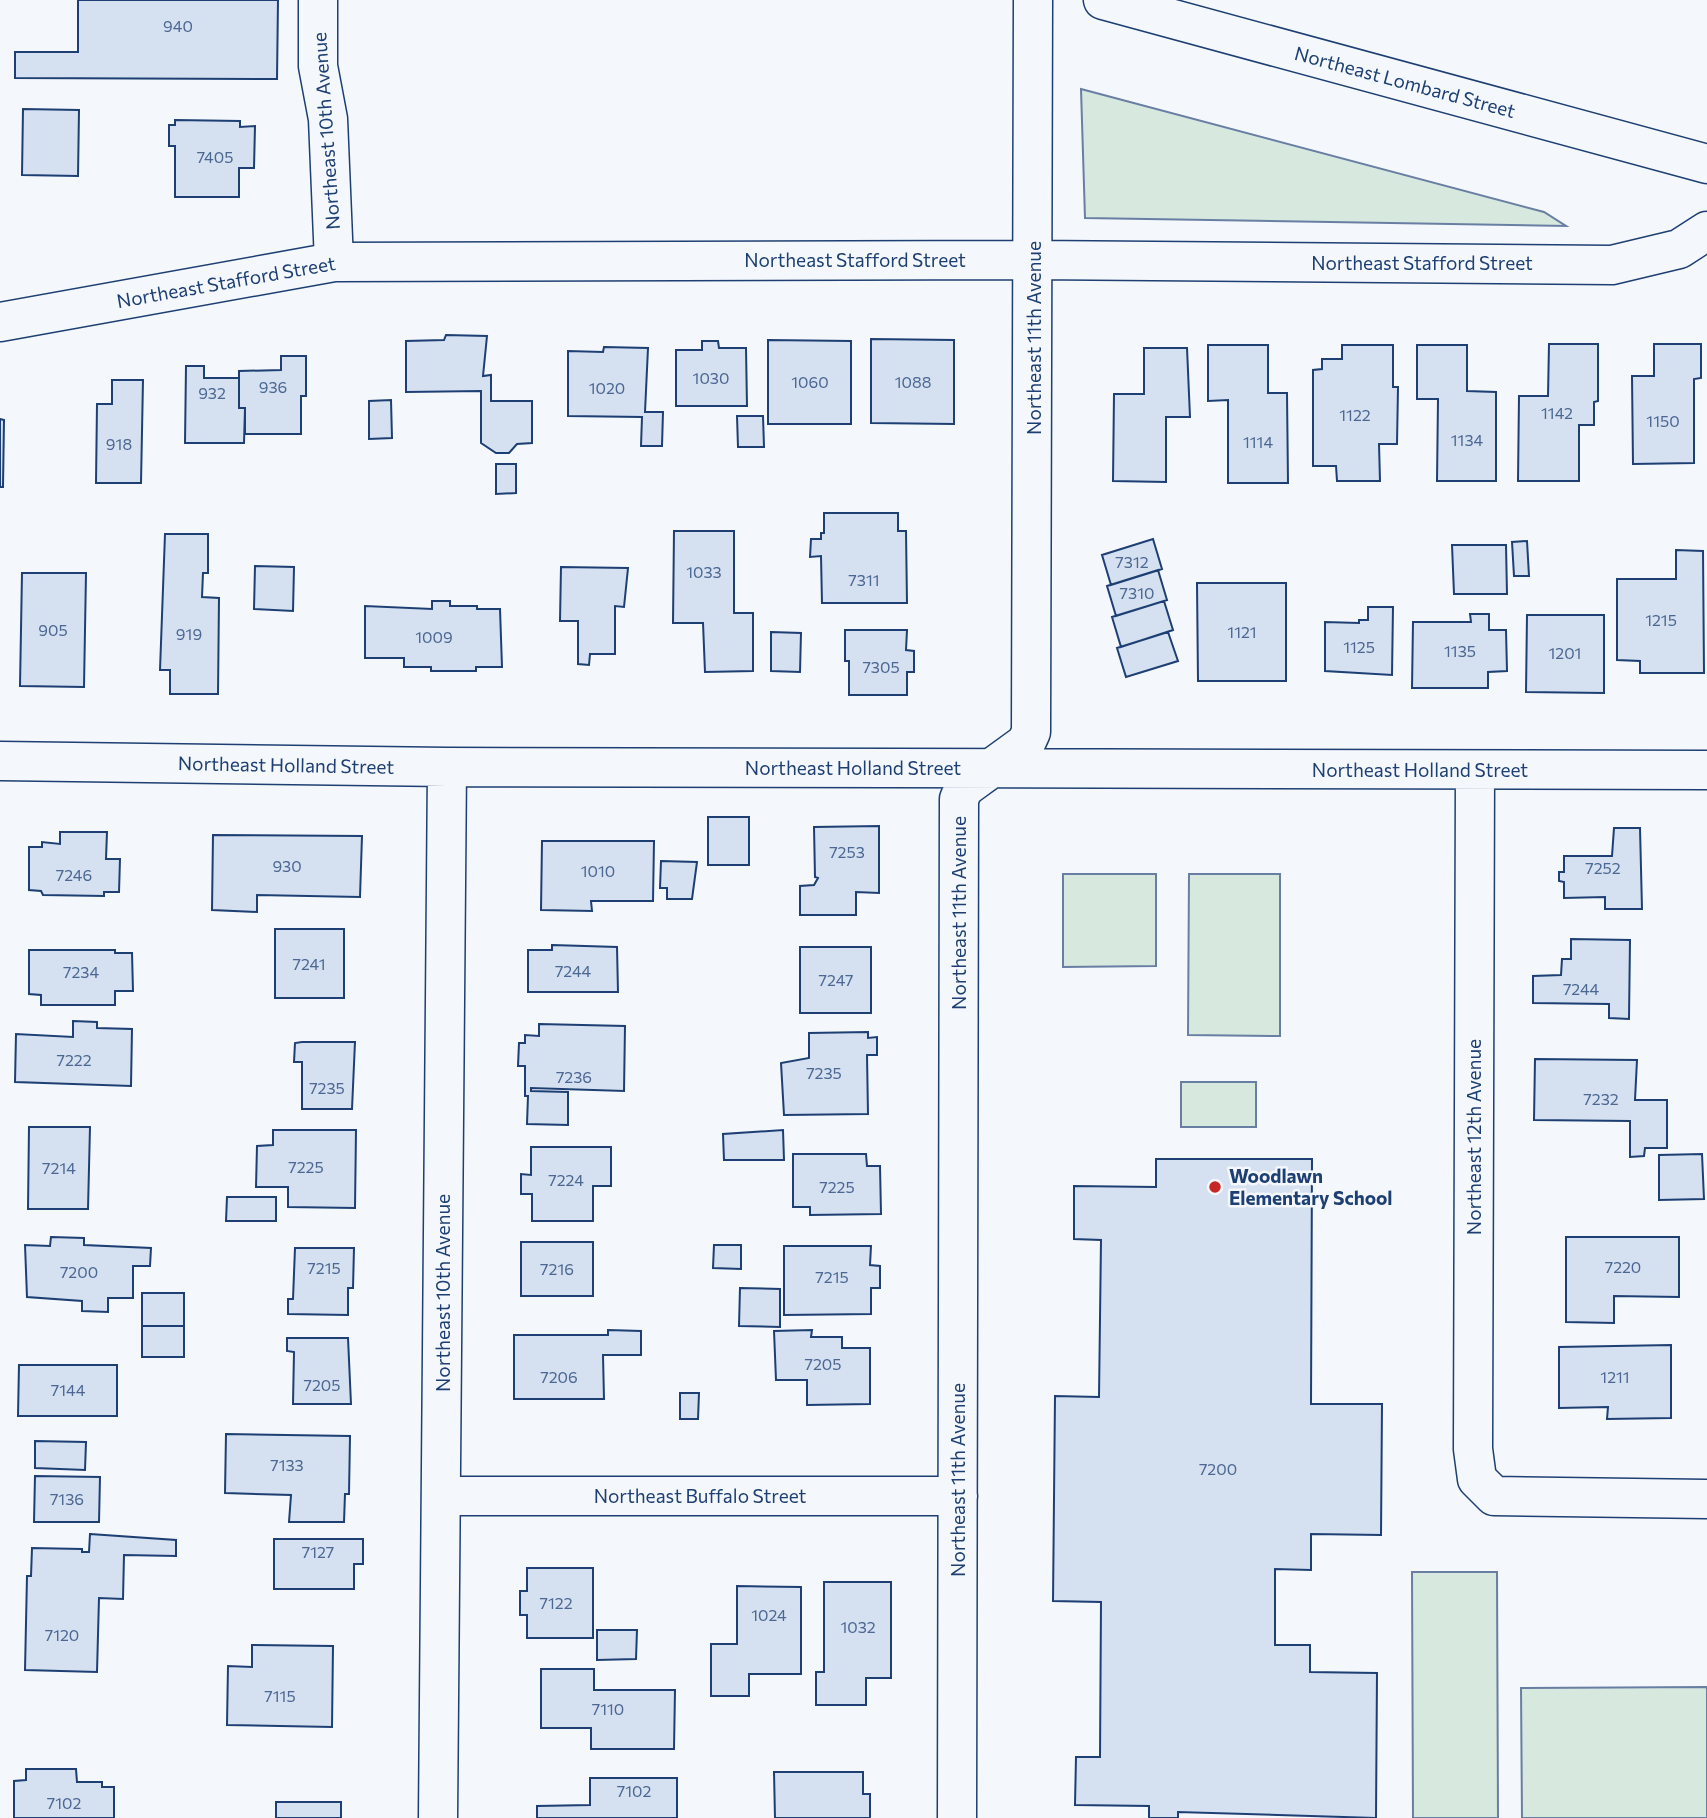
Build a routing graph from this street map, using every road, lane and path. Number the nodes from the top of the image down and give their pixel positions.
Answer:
1 (318, 0) edge
2 (1033, 0) edge
3 (1103, 0) edge
4 (1707, 164) edge
5 (1707, 231) edge
6 (1034, 260) junction
7 (334, 262) junction
8 (0, 322) edge
9 (0, 761) edge
10 (447, 767) junction
11 (992, 769) junction
12 (1475, 770) junction
13 (1707, 771) edge
14 (441, 1496) junction
15 (958, 1496) junction
16 (1707, 1499) edge
17 (438, 1818) edge
18 (957, 1818) edge

1 - 7 street, Northeast 10th Avenue
2 - 6 street, Northeast 11th Avenue
3 - 4 street, Northeast Lombard Street
5 - 6 street, Northeast Stafford Street
6 - 7 street, Northeast Stafford Street
6 - 11 street, Northeast 11th Avenue
7 - 8 street, Northeast Stafford Street
9 - 10 street, Northeast Holland Street
10 - 11 street, Northeast Holland Street
10 - 14 street, Northeast 10th Avenue
11 - 12 street, Northeast Holland Street
11 - 15 street, Northeast 11th Avenue
12 - 13 street, Northeast Holland Street
12 - 16 street, Northeast 12th Avenue
14 - 15 street, Northeast Buffalo Street
14 - 17 street, Northeast 10th Avenue
15 - 18 street, Northeast 11th Avenue

